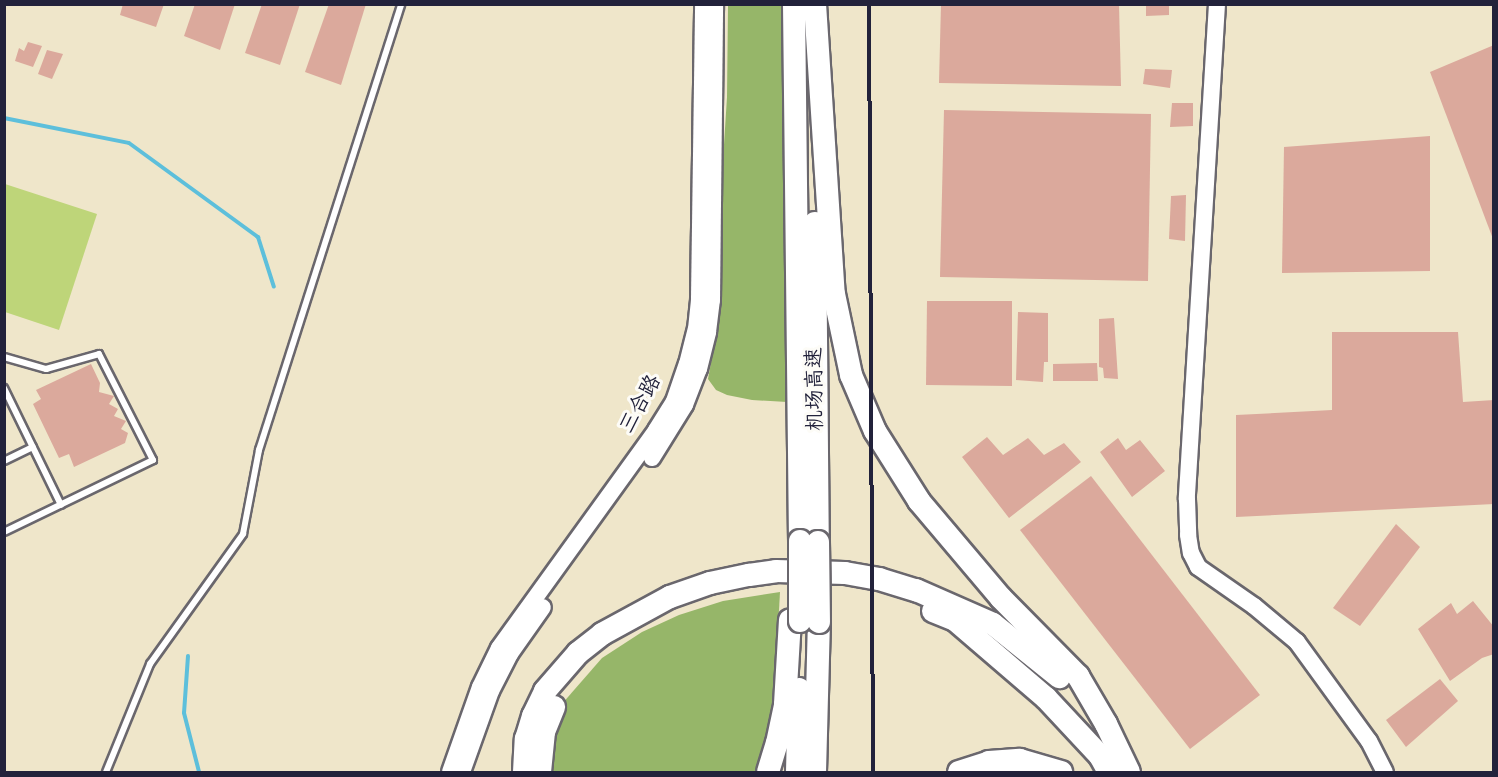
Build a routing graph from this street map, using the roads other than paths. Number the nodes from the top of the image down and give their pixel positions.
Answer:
1 (401, 4) edge
2 (703, 4) edge
3 (715, 4) edge
4 (794, 4) edge
5 (814, 4) edge
6 (1217, 4) edge
7 (4, 357) edge
8 (4, 388) edge
9 (33, 447) junction
10 (4, 461) edge
11 (61, 505) junction
12 (4, 532) edge
13 (809, 542) junction
14 (803, 621) junction
15 (1122, 770) edge
16 (106, 772) edge
17 (450, 772) edge
18 (462, 772) edge
19 (524, 772) edge
20 (540, 772) edge
21 (768, 772) edge
22 (797, 772) edge
23 (816, 772) edge
24 (959, 772) edge
25 (1060, 772) edge
26 (1385, 772) edge

1 - 16 lane
2 - 17 main road, 三合路
3 - 18 main road, 三合路
4 - 13 highway, 机场高速
5 - 13 highway, 机场高速
5 - 15 highway
6 - 26 main road
7 - 11 lane
8 - 9 lane
9 - 10 lane
9 - 11 lane
11 - 12 lane
13 - 14 highway, 机场高速, bridge
14 - 21 highway
14 - 22 highway, 机场高速
14 - 23 highway, 机场高速
15 - 19 highway
15 - 20 highway
24 - 25 highway

